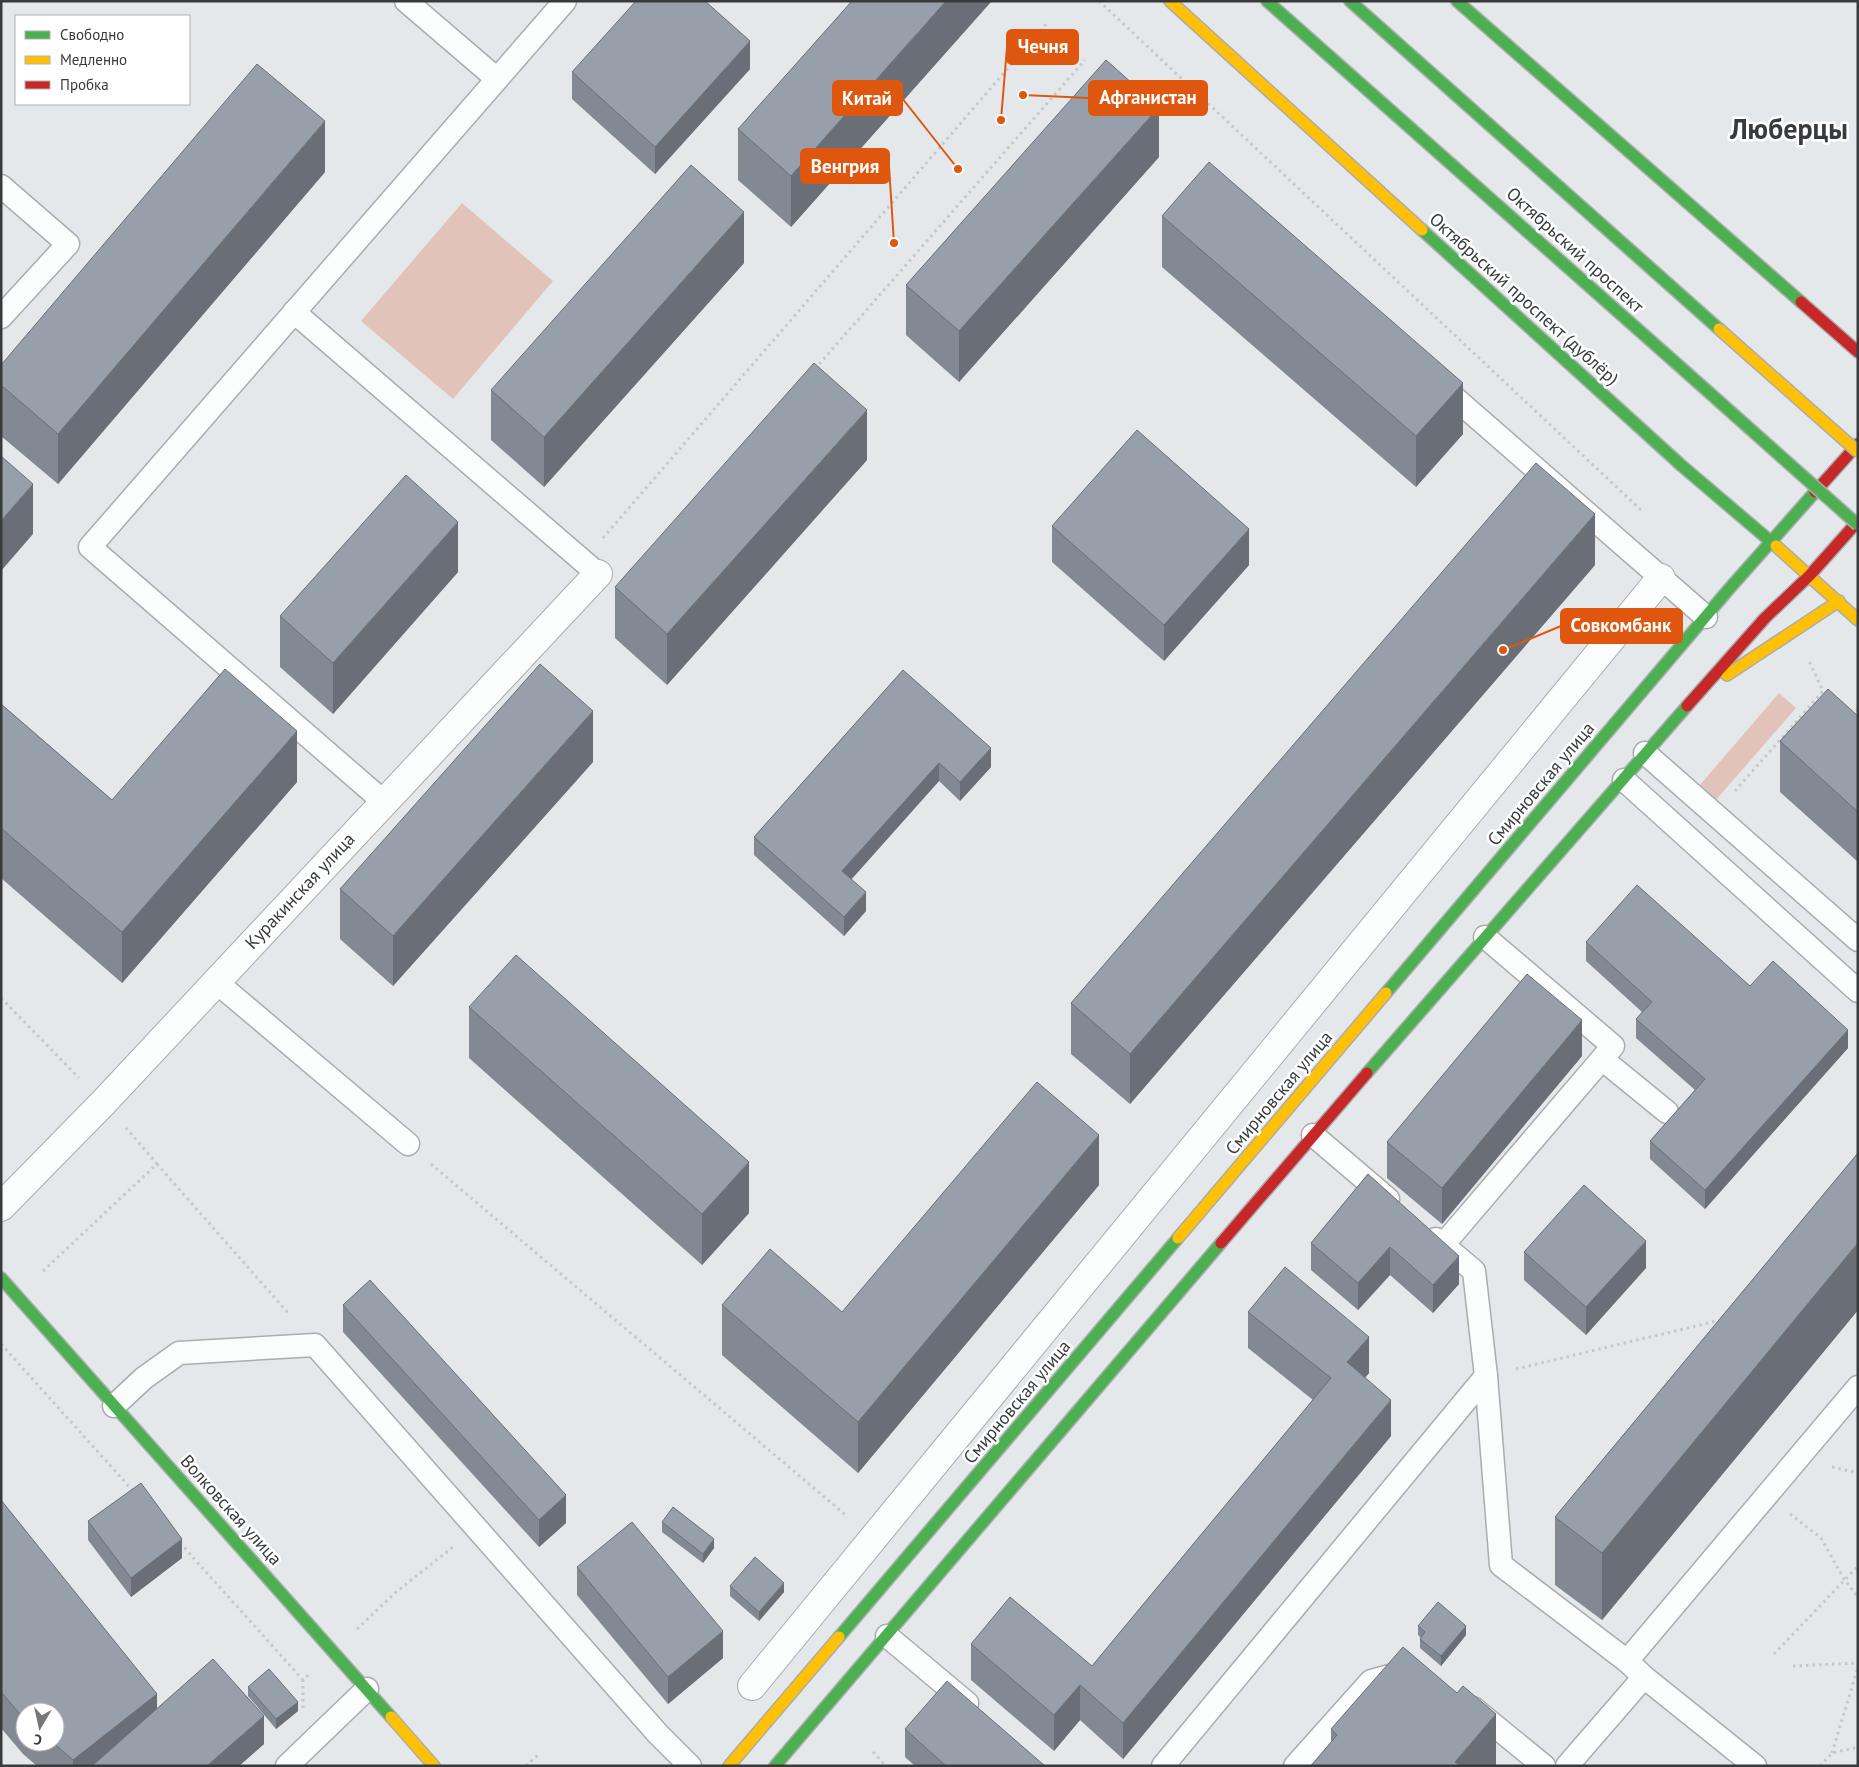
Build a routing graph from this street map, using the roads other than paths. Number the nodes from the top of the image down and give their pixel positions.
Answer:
1 (406, 1) edge
2 (565, 1) edge
3 (1170, 1) edge
4 (1267, 1) edge
5 (1350, 1) edge
6 (1457, 1) edge
7 (497, 79) junction
8 (1, 186) edge
9 (294, 312) junction
10 (1, 317) edge
11 (1858, 352) edge
12 (1424, 370) edge
13 (1858, 444) edge
14 (1858, 452) edge
15 (1858, 521) edge
16 (1858, 525) edge
17 (1772, 542) junction
18 (591, 568) joint
19 (1810, 575) junction
20 (1661, 578) junction
21 (1838, 601) junction
22 (1706, 617) junction
23 (1858, 620) edge
24 (1697, 695) junction
25 (1645, 753) junction
26 (1624, 780) junction
27 (384, 802) junction
28 (1485, 937) junction
29 (1858, 940) edge
30 (216, 981) junction
31 (1858, 991) edge
32 (1602, 1059) junction
33 (1667, 1112) dead end
34 (1312, 1135) junction
35 (408, 1144) road end
36 (1, 1207) edge
37 (1443, 1245) junction
38 (1, 1278) edge
39 (1486, 1376) junction
40 (1858, 1387) edge
41 (114, 1406) junction
42 (887, 1636) junction
43 (1627, 1661) junction
44 (1422, 1677) edge
45 (1644, 1677) junction
46 (752, 1686) dead end
47 (367, 1689) junction
48 (1460, 1698) edge
49 (981, 1715) edge
50 (295, 1758) edge
51 (434, 1766) edge
52 (690, 1766) edge
53 (729, 1766) edge
54 (775, 1766) edge
55 (1163, 1766) edge
56 (1295, 1766) edge
57 (1544, 1766) edge
58 (1567, 1766) edge
59 (1755, 1766) edge

1 - 7 lane
2 - 7 lane
3 - 17 main road, Октябрьский проспект (дублёр)
4 - 16 main road, Октябрьский проспект, bridge
5 - 14 main road, Октябрьский проспект, bridge
6 - 11 main road
7 - 9 lane
8 - 10 lane
9 - 18 lane
9 - 27 lane
12 - 20 lane
13 - 17 main road, Смирновская улица
15 - 19 main road
17 - 19 main road, Октябрьский проспект (дублёр)
17 - 22 main road, Смирновская улица
18 - 27 street, Куракинская улица
19 - 21 main road, Октябрьский проспект (дублёр)
19 - 24 main road
20 - 22 lane
20 - 46 street
21 - 23 main road, Октябрьский проспект (дублёр)
21 - 24 main road
22 - 53 main road, Смирновская улица
24 - 25 main road
25 - 26 main road
25 - 29 lane
26 - 28 main road
26 - 31 lane
27 - 30 street, Куракинская улица
28 - 32 lane
28 - 34 main road
30 - 35 lane
30 - 36 street, Куракинская улица
32 - 33 lane
32 - 37 lane
34 - 37 lane
34 - 42 main road
37 - 39 lane
38 - 41 main road, Волковская улица
39 - 43 lane
39 - 55 lane
40 - 43 lane
41 - 47 main road, Волковская улица
41 - 52 lane
42 - 49 lane
42 - 54 main road
43 - 45 lane
44 - 56 lane
45 - 58 lane
45 - 59 lane
47 - 50 lane
47 - 51 main road, Волковская улица
48 - 57 lane

